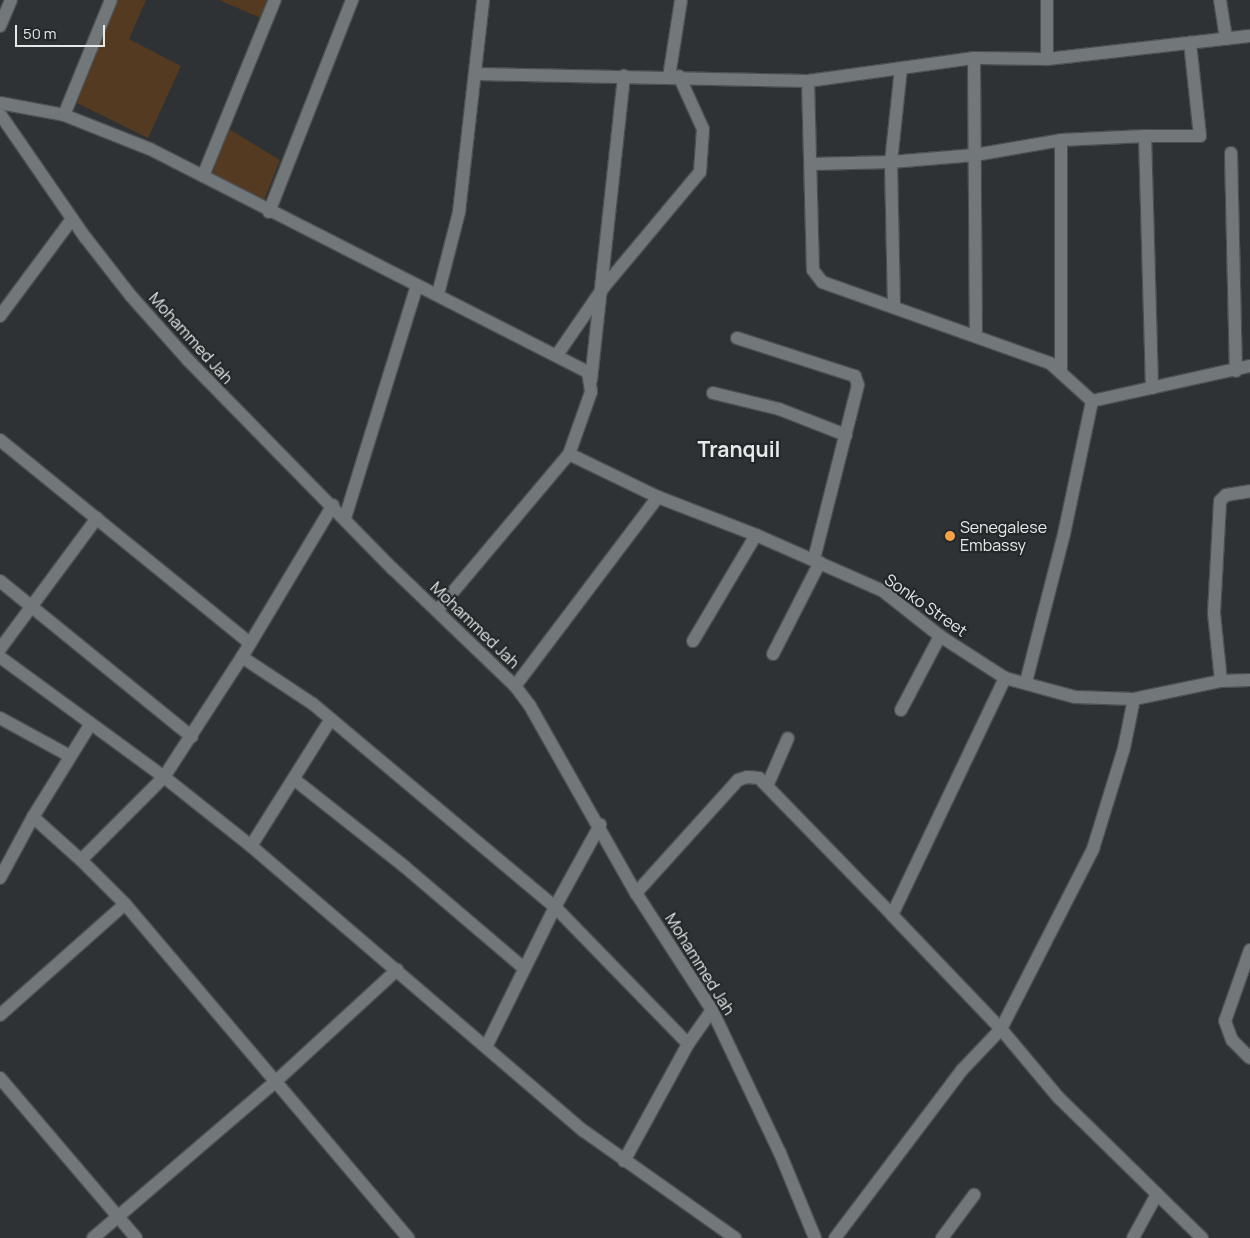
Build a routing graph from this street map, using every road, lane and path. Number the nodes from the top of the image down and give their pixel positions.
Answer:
1 (11, 0) edge
2 (111, 0) edge
3 (275, 0) edge
4 (352, 0) edge
5 (483, 0) edge
6 (681, 0) edge
7 (1047, 0) edge
8 (1220, 0) edge
9 (0, 26) edge
10 (1250, 36) edge
11 (1226, 39) junction
12 (1190, 43) junction
13 (974, 58) junction
14 (1047, 59) junction
15 (901, 69) junction
16 (476, 74) junction
17 (624, 76) junction
18 (674, 77) junction
19 (808, 81) junction
20 (0, 103) edge
21 (0, 114) edge
22 (64, 115) junction
23 (1145, 136) junction
24 (1061, 140) junction
25 (1231, 153) dead end
26 (976, 155) junction
27 (891, 162) junction
28 (812, 164) junction
29 (203, 176) junction
30 (269, 212) junction
31 (72, 218) junction
32 (417, 286) junction
33 (601, 290) junction
34 (438, 294) junction
35 (894, 306) junction
36 (0, 316) edge
37 (976, 336) junction
38 (737, 338) dead end
39 (558, 355) junction
40 (1250, 366) edge
41 (1061, 370) junction
42 (1236, 370) junction
43 (592, 380) junction
44 (1152, 388) junction
45 (713, 393) dead end
46 (1092, 401) junction
47 (846, 435) junction
48 (0, 440) edge
49 (569, 454) junction
50 (1250, 491) edge
51 (658, 497) junction
52 (334, 505) junction
53 (97, 518) junction
54 (345, 518) junction
55 (756, 535) junction
56 (817, 561) junction
57 (0, 581) edge
58 (32, 606) junction
59 (436, 611) junction
60 (940, 636) junction
61 (693, 641) dead end
62 (250, 643) junction
63 (0, 649) edge
64 (773, 654) dead end
65 (0, 658) edge
66 (242, 658) junction
67 (1005, 678) junction
68 (1250, 680) edge
69 (1221, 681) junction
70 (1026, 682) junction
71 (515, 686) junction
72 (1134, 699) junction
73 (902, 710) dead end
74 (0, 718) edge
75 (332, 719) junction
76 (90, 725) junction
77 (192, 737) junction
78 (788, 738) dead end
79 (70, 756) junction
80 (164, 776) junction
81 (295, 780) junction
82 (767, 786) junction
83 (33, 817) junction
84 (600, 825) junction
85 (251, 846) junction
86 (81, 860) junction
87 (0, 878) edge
88 (636, 893) junction
89 (125, 904) junction
90 (555, 907) junction
91 (892, 915) junction
92 (1250, 950) edge
93 (397, 970) junction
94 (525, 970) junction
95 (712, 1010) junction
96 (0, 1015) edge
97 (1001, 1029) junction
98 (688, 1044) junction
99 (486, 1047) junction
100 (1250, 1058) edge
101 (0, 1078) edge
102 (275, 1082) junction
103 (624, 1161) junction
104 (1157, 1194) junction
105 (974, 1195) dead end
106 (118, 1216) junction
107 (93, 1238) edge
108 (136, 1238) edge
109 (408, 1238) edge
110 (735, 1238) edge
111 (815, 1238) edge
112 (834, 1238) edge
113 (942, 1238) edge
114 (1133, 1238) edge
115 (1202, 1238) edge

1 - 9 street
2 - 22 street
3 - 29 street
4 - 30 street
5 - 16 street
6 - 18 street
7 - 14 street
8 - 11 street
10 - 11 street
11 - 12 street
12 - 14 street
12 - 23 street
13 - 14 street
13 - 15 street
13 - 26 street
15 - 19 street
15 - 27 street
16 - 17 street
16 - 34 street
17 - 18 street
17 - 33 street
18 - 19 street
18 - 33 street
19 - 28 street
20 - 22 street
21 - 31 street, Mohammed Jah
22 - 29 street
23 - 24 street
23 - 44 street
24 - 26 street
24 - 41 street
25 - 42 street
26 - 27 street
26 - 37 street
27 - 28 street
27 - 35 street
28 - 35 street
29 - 30 street
30 - 32 street
31 - 36 street
31 - 52 street, Mohammed Jah
32 - 34 street
32 - 54 street
33 - 39 street
33 - 43 street
34 - 39 street
35 - 37 street
37 - 41 street
38 - 47 street
39 - 43 street
40 - 42 street
41 - 46 street
42 - 44 street
43 - 49 street
44 - 46 street
45 - 47 street
46 - 70 street
47 - 56 street
48 - 53 street
49 - 51 street, Sonko Street
49 - 59 street
50 - 69 street
51 - 55 street, Sonko Street
51 - 71 street
52 - 54 street, Mohammed Jah
52 - 62 street
53 - 58 street
53 - 62 street
54 - 59 street, Mohammed Jah
55 - 56 street, Sonko Street
55 - 61 street
56 - 60 street, Sonko Street
56 - 64 street
57 - 58 street
58 - 63 street
58 - 77 street
59 - 71 street, Mohammed Jah
60 - 67 street, Sonko Street
60 - 73 street
62 - 66 street
65 - 76 street
66 - 75 street
66 - 77 street
67 - 70 street, Sonko Street
67 - 91 street
68 - 69 street, Sonko Street
69 - 72 street, Sonko Street
70 - 72 street, Sonko Street
71 - 84 street, Mohammed Jah
72 - 97 street
74 - 79 street
75 - 81 street
75 - 90 street
76 - 79 street
76 - 80 street
77 - 80 street
78 - 82 street
79 - 83 street
80 - 85 street
80 - 86 street
81 - 85 street
81 - 94 street
82 - 88 street
82 - 91 street
83 - 86 street
83 - 87 street
84 - 88 street, Mohammed Jah
84 - 90 street
85 - 93 street
86 - 89 street
88 - 95 street, Mohammed Jah
89 - 96 street
89 - 102 street
90 - 94 street
90 - 98 street
91 - 97 street
92 - 100 street
93 - 99 street
93 - 102 street
94 - 99 street
95 - 98 street
95 - 111 street, Mohammed Jah
97 - 104 street
97 - 112 street
98 - 103 street
99 - 103 street
101 - 106 street
102 - 106 street
102 - 109 street
103 - 110 street
104 - 114 street
104 - 115 street
105 - 113 street
106 - 107 street
106 - 108 street

